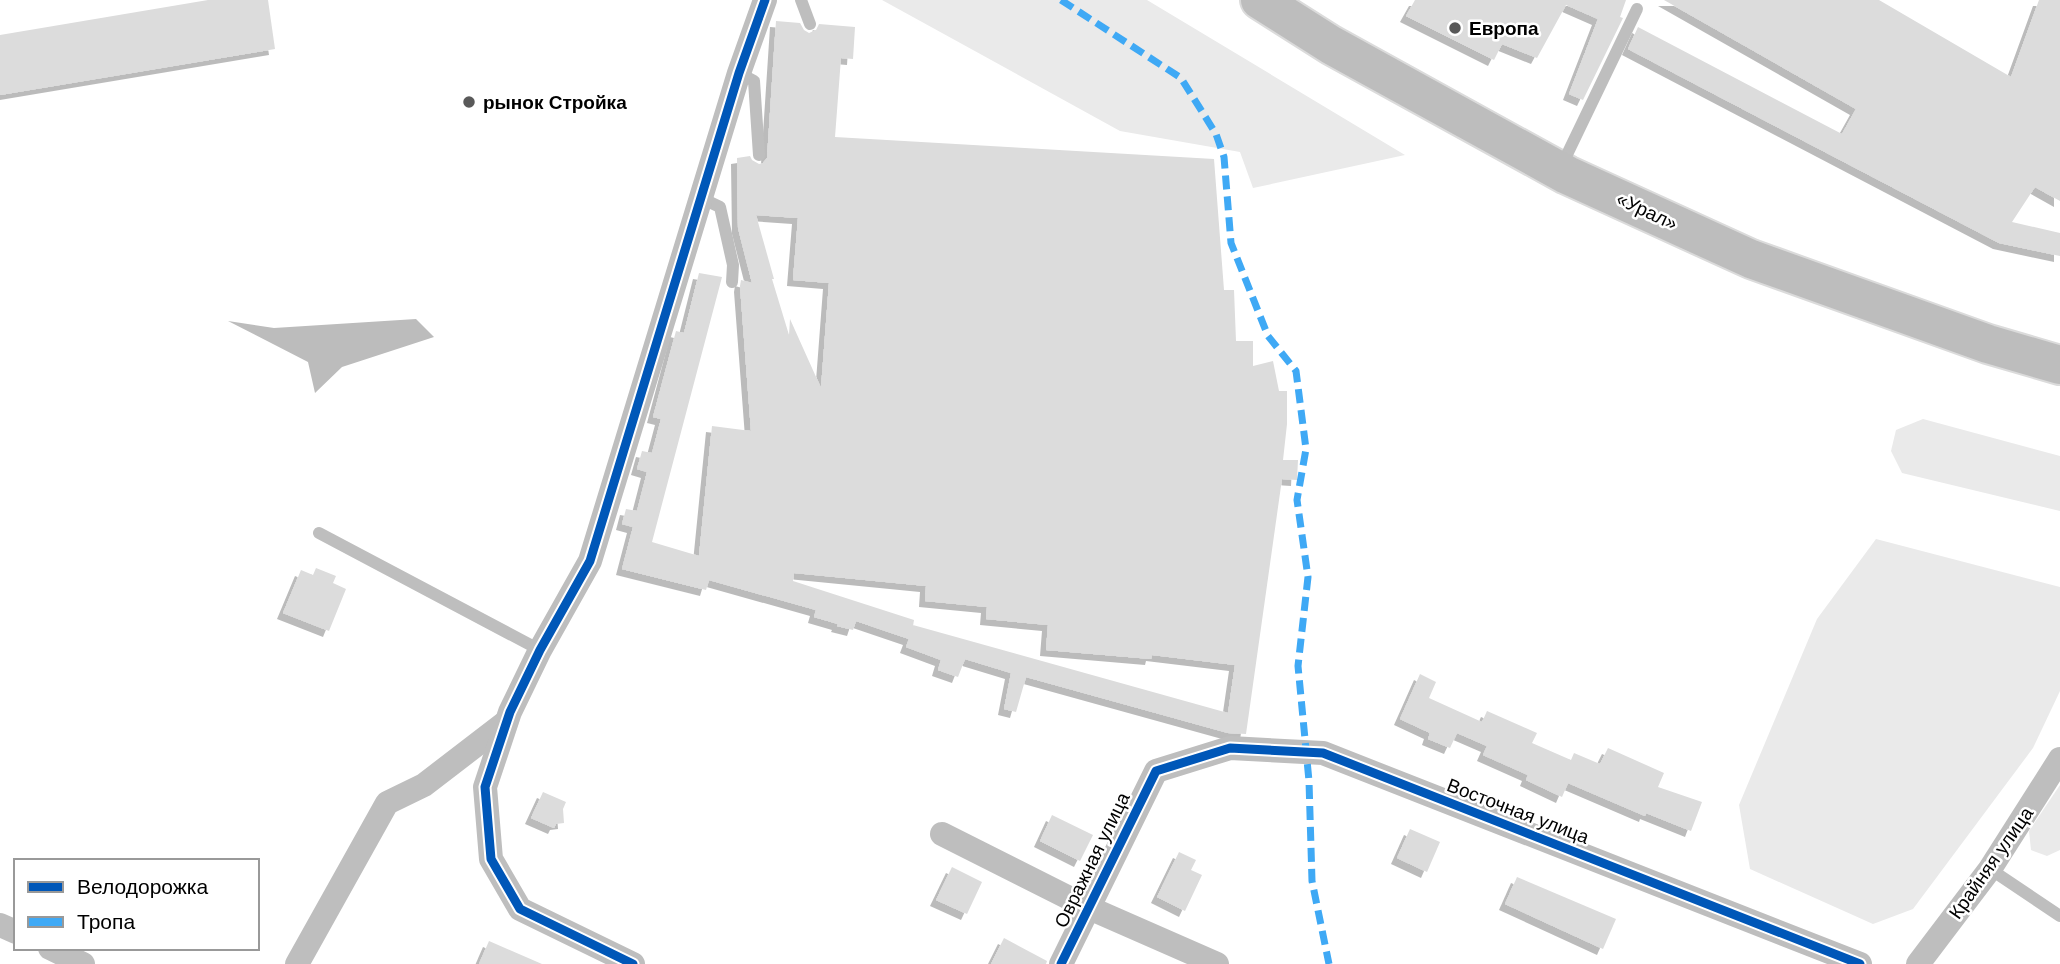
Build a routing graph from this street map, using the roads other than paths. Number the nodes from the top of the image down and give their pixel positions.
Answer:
1 (765, 0) edge
2 (802, 0) edge
3 (1260, 0) edge
4 (1637, 9) dead end
5 (810, 24) dead end
6 (738, 73) junction
7 (759, 155) dead end
8 (1559, 171) junction
9 (701, 198) junction
10 (732, 282) dead end
11 (2060, 365) edge
12 (319, 533) dead end
13 (540, 650) junction
14 (506, 722) junction
15 (2060, 759) edge
16 (1156, 771) joint
17 (942, 834) dead end
18 (1990, 869) junction
19 (1087, 907) junction
20 (2060, 916) edge
21 (54, 950) edge
22 (83, 964) edge
23 (297, 964) edge
24 (634, 964) edge
25 (1061, 964) edge
26 (1217, 964) edge
27 (1860, 964) edge
28 (1918, 964) edge

1 - 6 street
2 - 5 lane
3 - 8 highway, «Урал»
4 - 8 lane
6 - 7 lane
6 - 9 street
8 - 11 highway, «Урал»
9 - 10 lane
9 - 13 street
12 - 13 lane
13 - 14 street
14 - 23 street
14 - 24 street
15 - 18 street, Крайняя улица
16 - 19 street, Овражная улица
16 - 27 street, Восточная улица
17 - 19 street
18 - 20 lane
18 - 28 street, Крайняя улица
19 - 25 street, Овражная улица
19 - 26 street
21 - 22 street

